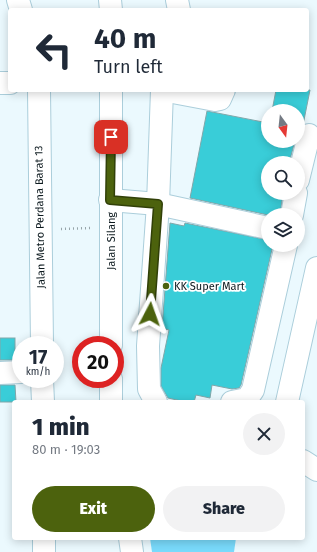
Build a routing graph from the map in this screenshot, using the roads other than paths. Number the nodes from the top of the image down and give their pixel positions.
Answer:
1 (39, 92) edge
2 (111, 92) edge
3 (162, 92) edge
4 (173, 92) edge
5 (223, 92) edge
6 (309, 135) dead end
7 (304, 156) edge
8 (110, 200) junction
9 (158, 204) junction
10 (261, 226) edge
11 (284, 252) edge
12 (317, 268) edge
13 (42, 336) edge
14 (111, 336) edge
15 (12, 372) edge
16 (0, 373) edge
17 (42, 388) edge
18 (111, 388) edge
19 (43, 400) edge
20 (111, 400) edge
21 (155, 400) edge
22 (242, 400) edge
23 (288, 400) edge
24 (305, 462) edge
25 (317, 470) edge
26 (44, 540) edge
27 (130, 540) edge
28 (44, 552) edge
29 (132, 552) edge

1 - 13 street, Jalan Metro Perdana Barat 13
2 - 8 street, Jalan Silang
3 - 9 street
4 - 5 street
6 - 7 street
8 - 9 street
8 - 14 street, Jalan Silang
9 - 10 street
9 - 21 street
11 - 22 street
12 - 23 street
15 - 16 street
17 - 19 street
18 - 20 street
24 - 25 street
26 - 28 street
27 - 29 street

